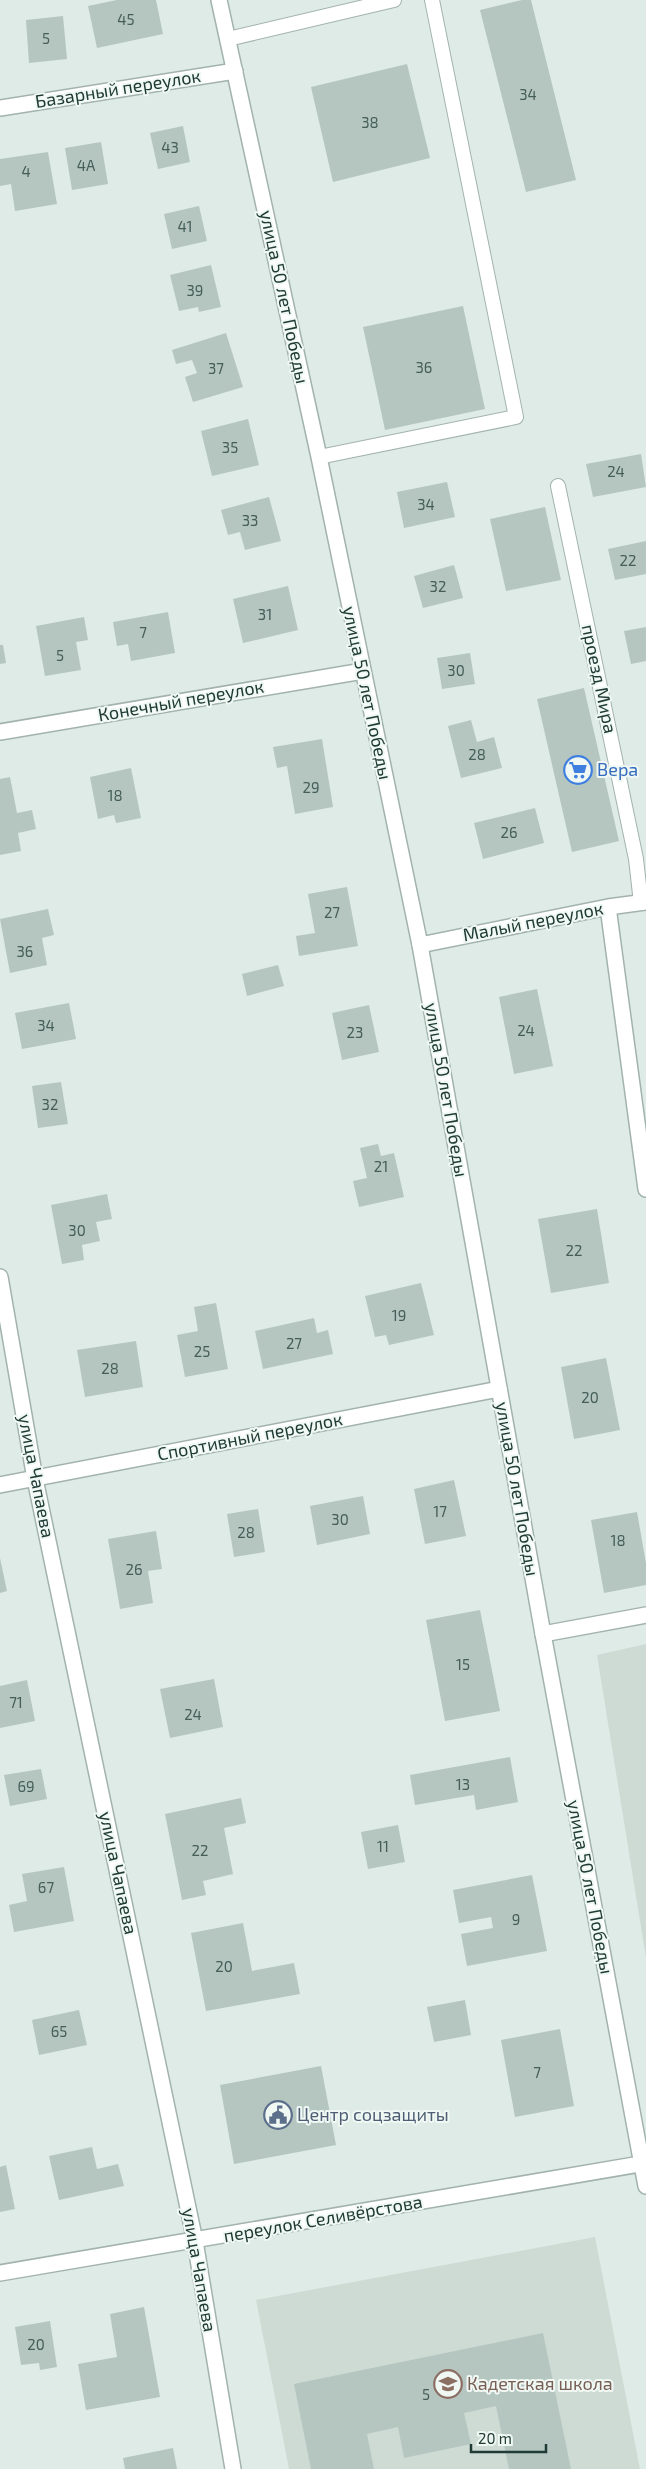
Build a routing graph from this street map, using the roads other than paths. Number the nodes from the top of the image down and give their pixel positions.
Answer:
1 (219, 0) edge
2 (394, 0) edge
3 (432, 0) edge
4 (228, 39) junction
5 (235, 71) junction
6 (0, 108) edge
7 (319, 457) junction
8 (558, 486) dead end
9 (363, 671) junction
10 (0, 732) edge
11 (644, 903) edge
12 (608, 907) junction
13 (420, 945) junction
14 (646, 1189) edge
15 (0, 1277) edge
16 (499, 1389) junction
17 (35, 1479) junction
18 (0, 1485) edge
19 (646, 1615) edge
20 (543, 1634) junction
21 (644, 2164) edge
22 (646, 2186) edge
23 (194, 2241) junction
24 (0, 2274) edge
25 (233, 2469) edge

1 - 4 street, улица 50 лет Победы
2 - 4 lane
3 - 7 lane
4 - 5 street, улица 50 лет Победы
5 - 6 street, Базарный переулок
5 - 7 street, улица 50 лет Победы
7 - 9 street, улица 50 лет Победы
8 - 11 lane, проезд Мира
9 - 10 street, Конечный переулок
9 - 13 street, улица 50 лет Победы
11 - 12 street, Малый переулок
12 - 13 street, Малый переулок
12 - 14 street
13 - 16 street, улица 50 лет Победы
15 - 17 street, улица Чапаева
16 - 17 street, Спортивный переулок
16 - 20 street, улица 50 лет Победы
17 - 18 street, Спортивный переулок
17 - 23 street, улица Чапаева
19 - 20 street
20 - 21 street, улица 50 лет Победы
21 - 22 street, улица 50 лет Победы
21 - 23 street, переулок Селивёрстова
23 - 24 street, переулок Селивёрстова
23 - 25 street, улица Чапаева

